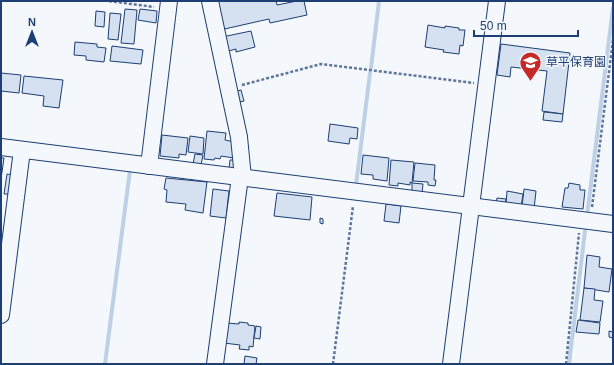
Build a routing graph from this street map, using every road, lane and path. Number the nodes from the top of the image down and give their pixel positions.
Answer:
1 (109, 1) edge
2 (210, 1) edge
3 (497, 1) edge
4 (169, 5) edge
5 (613, 40) edge
6 (486, 84) junction
7 (229, 88) junction
8 (1, 147) edge
9 (22, 150) junction
10 (149, 166) junction
11 (242, 178) junction
12 (354, 192) junction
13 (471, 206) junction
14 (585, 221) junction
15 (613, 224) edge
16 (1, 315) edge
17 (215, 364) edge
18 (333, 364) edge
19 (451, 364) edge
20 (566, 364) edge

1 - 4 path
2 - 7 street
3 - 6 street
4 - 10 street
5 - 14 path
6 - 7 path
6 - 13 street
7 - 11 street
8 - 9 street
9 - 10 street
9 - 16 street
10 - 11 street
11 - 12 street
11 - 17 street
12 - 13 street
12 - 18 path
13 - 14 street
13 - 19 street
14 - 15 street
14 - 20 path

